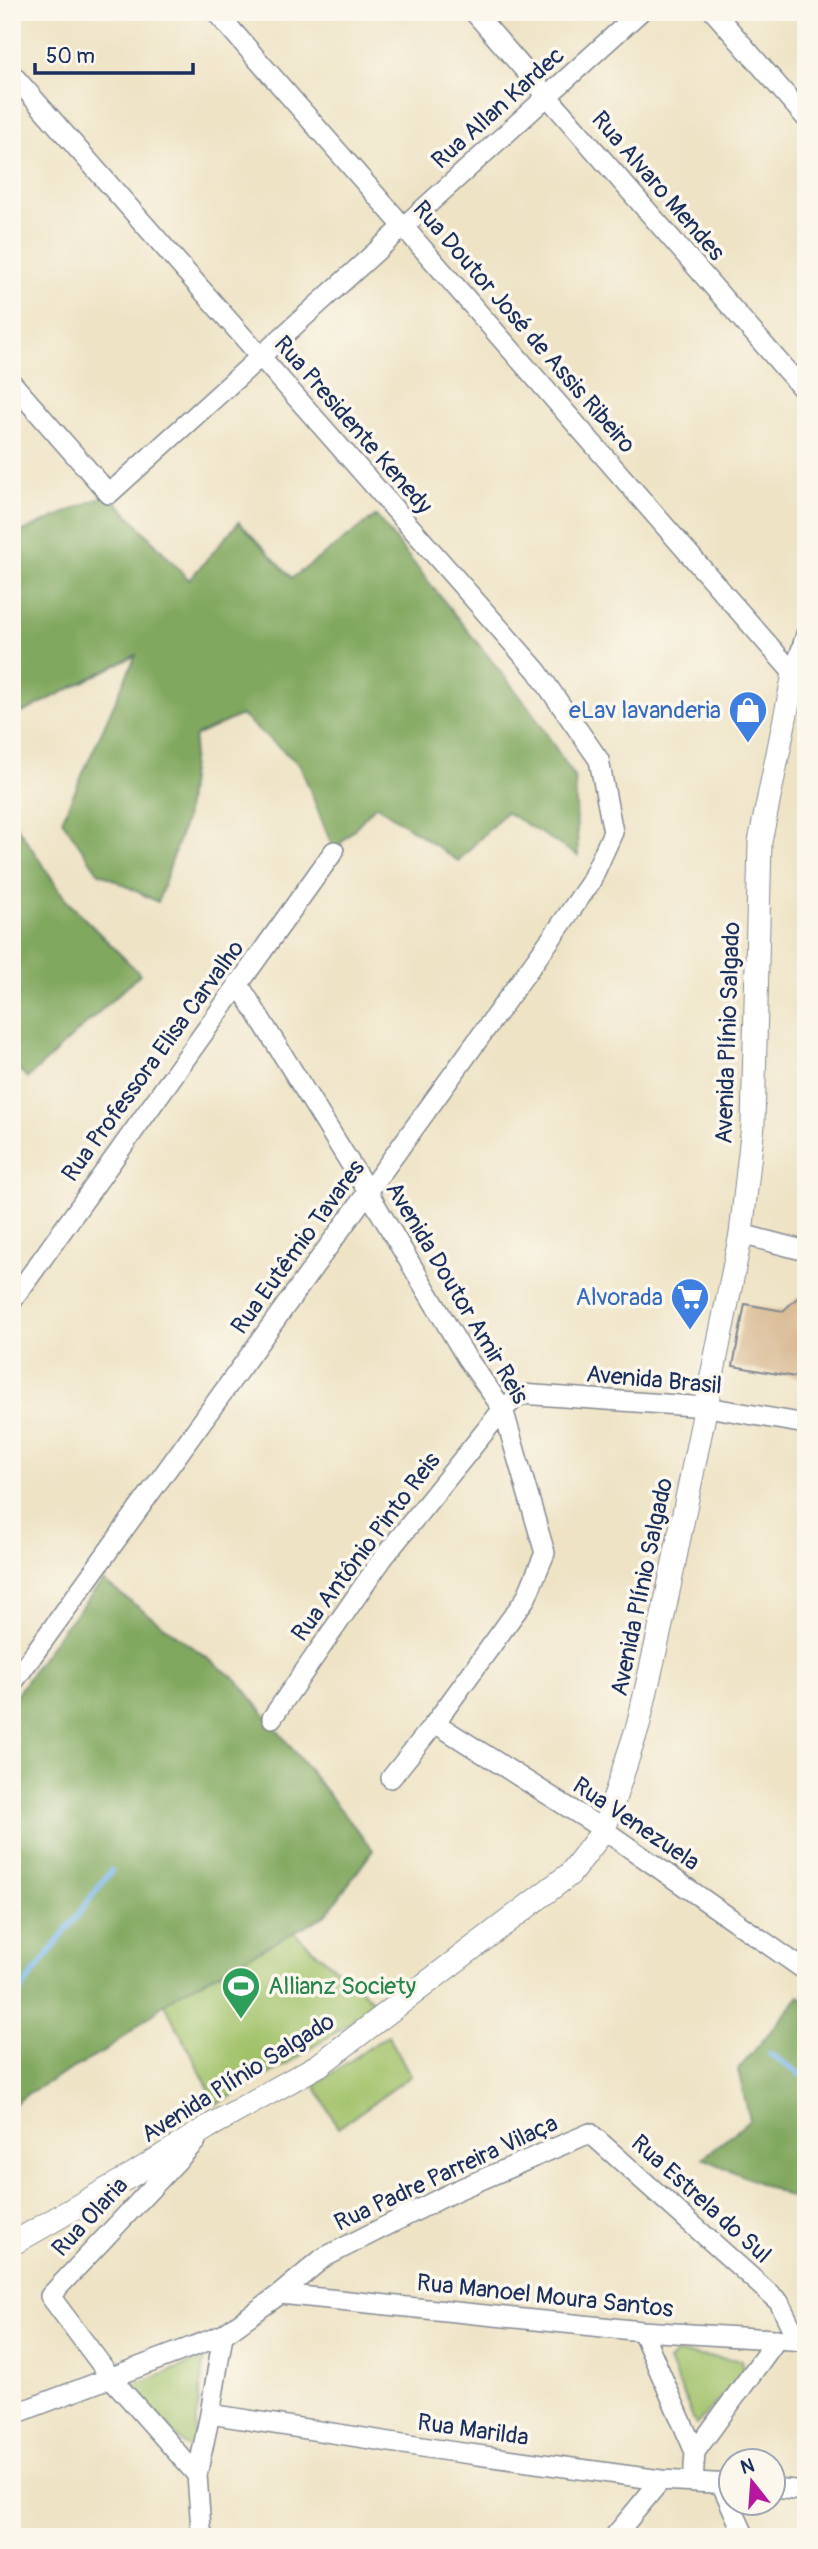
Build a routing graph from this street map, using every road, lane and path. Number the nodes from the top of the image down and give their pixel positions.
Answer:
1 (216, 12) edge
2 (474, 12) edge
3 (640, 12) edge
4 (714, 12) edge
5 (12, 74) edge
6 (547, 96) junction
7 (806, 118) edge
8 (403, 227) junction
9 (260, 356) junction
10 (12, 383) edge
11 (806, 393) edge
12 (806, 634) edge
13 (800, 680) edge
14 (613, 832) joint
15 (334, 851) dead end
16 (238, 983) junction
17 (368, 1192) junction
18 (741, 1234) junction
19 (806, 1251) edge
20 (12, 1301) edge
21 (707, 1408) junction
22 (503, 1409) junction
23 (806, 1424) edge
24 (12, 1684) edge
25 (272, 1718) dead end
26 (435, 1723) junction
27 (391, 1779) dead end
28 (604, 1830) junction
29 (806, 1971) edge
30 (208, 2127) junction
31 (590, 2133) joint
32 (12, 2244) edge
33 (280, 2294) junction
34 (642, 2331) junction
35 (223, 2335) junction
36 (777, 2339) junction
37 (801, 2340) edge
38 (112, 2379) junction
39 (12, 2414) edge
40 (210, 2414) junction
41 (695, 2452) junction
42 (197, 2475) junction
43 (661, 2480) junction
44 (693, 2482) junction
45 (716, 2483) edge
46 (786, 2489) edge
47 (806, 2491) edge
48 (739, 2518) edge
49 (201, 2534) edge
50 (614, 2537) edge
51 (746, 2537) edge

1 - 8 street, Rua Doutor José de Assis Ribeiro
2 - 6 street, Rua Alvaro Mendes
3 - 6 street, Rua Allan Kardec
4 - 7 street
5 - 9 street, Rua Presidente Kenedy
6 - 8 street, Rua Allan Kardec
6 - 11 street, Rua Alvaro Mendes
8 - 9 street, Rua Allan Kardec
8 - 13 street, Rua Doutor José de Assis Ribeiro
9 - 10 street, Rua Allan Kardec
9 - 14 street, Rua Presidente Kenedy
12 - 13 street, Avenida Plínio Salgado
13 - 18 street, Avenida Plínio Salgado
14 - 17 street, Rua Eutêmio Tavares
15 - 16 street, Rua Professora Elisa Carvalho
16 - 17 street, Avenida Doutor Amir Reis
16 - 20 street, Rua Professora Elisa Carvalho
17 - 22 street, Avenida Doutor Amir Reis
17 - 24 street, Rua Eutêmio Tavares
18 - 19 street
18 - 21 street, Avenida Plínio Salgado
21 - 22 street, Avenida Brasil
21 - 23 street, Avenida Brasil
21 - 28 street, Avenida Plínio Salgado
22 - 25 street, Rua Antônio Pinto Reis
22 - 26 street, Avenida Doutor Amir Reis
26 - 27 street, Avenida Doutor Amir Reis
26 - 28 street, Rua Venezuela
28 - 29 street, Rua Venezuela
28 - 30 street, Avenida Plínio Salgado
30 - 32 street, Avenida Plínio Salgado
30 - 38 street, Rua Olaria
31 - 33 street, Rua Padre Parreira Vilaça
31 - 37 street, Rua Estrela do Sul
33 - 34 street, Rua Manoel Moura Santos
33 - 35 street, Rua Padre Parreira Vilaça
34 - 36 street, Rua Manoel Moura Santos
34 - 41 street
35 - 38 street, Rua Padre Parreira Vilaça
35 - 40 street
36 - 37 street, Rua Manoel Moura Santos
36 - 41 street
38 - 39 street, Rua Padre Parreira Vilaça
38 - 42 street
40 - 42 street
40 - 43 street, Rua Marilda
41 - 44 street
42 - 49 street
43 - 44 street, Rua Marilda
43 - 50 street
44 - 45 street, Rua Marilda
46 - 47 street
48 - 51 street

